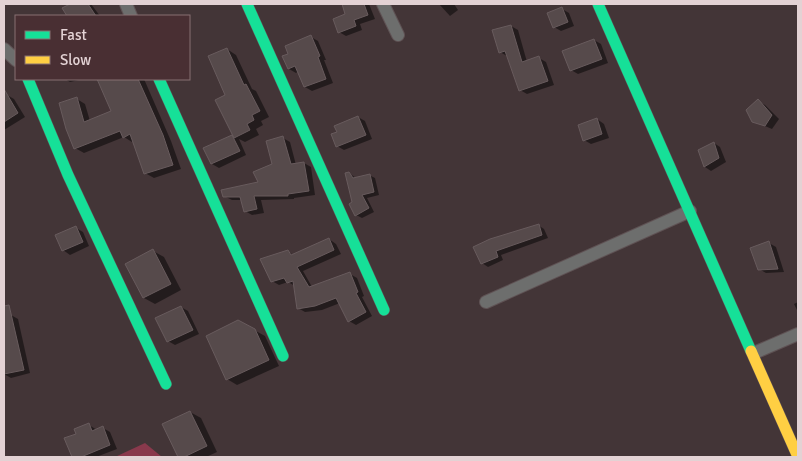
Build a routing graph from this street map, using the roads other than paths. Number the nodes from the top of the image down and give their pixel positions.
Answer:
1 (247, 4) edge
2 (383, 4) edge
3 (598, 4) edge
4 (398, 35) dead end
5 (4, 49) edge
6 (15, 59) edge
7 (28, 80) edge
8 (159, 80) edge
9 (690, 211) junction
10 (486, 302) dead end
11 (384, 310) dead end
12 (798, 334) edge
13 (754, 353) junction
14 (283, 356) dead end
15 (166, 384) dead end
16 (798, 457) edge

1 - 11 street
2 - 4 street
3 - 9 street
5 - 6 street
7 - 15 street
8 - 14 street
9 - 10 street
9 - 13 street
12 - 13 street
13 - 16 street

